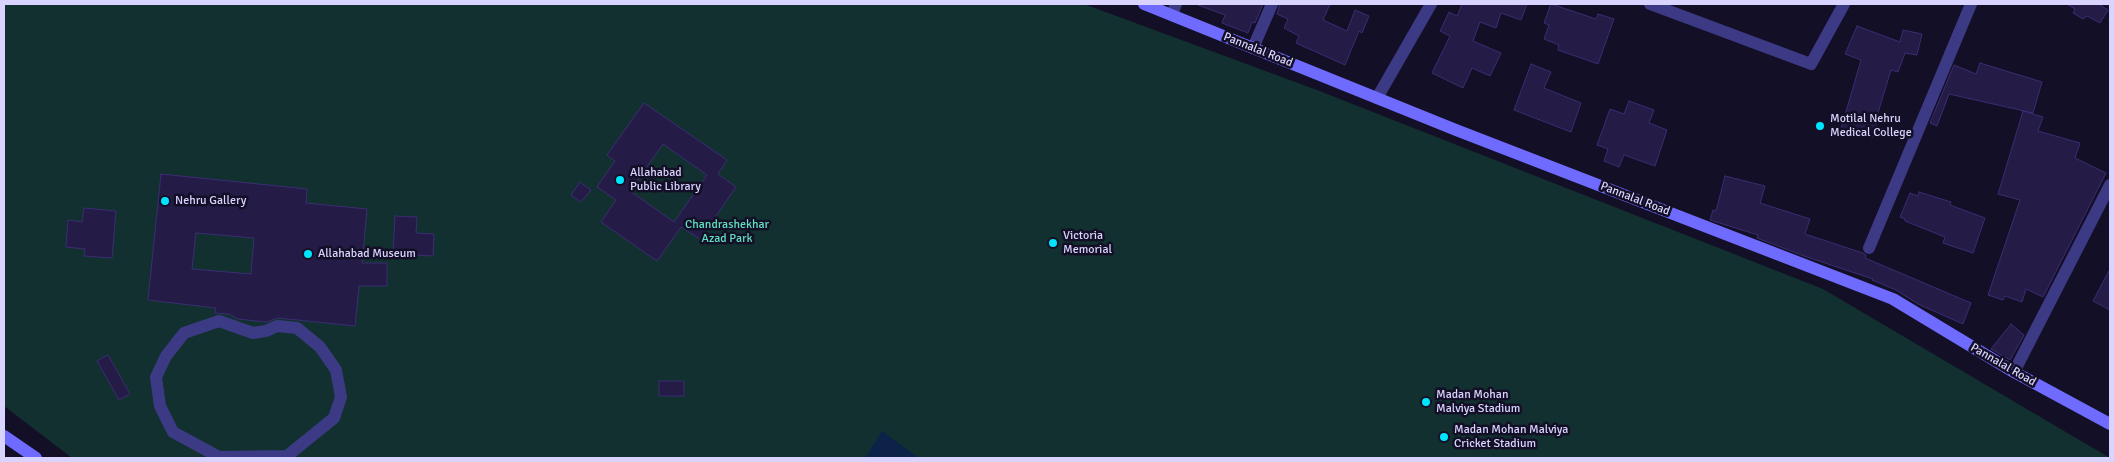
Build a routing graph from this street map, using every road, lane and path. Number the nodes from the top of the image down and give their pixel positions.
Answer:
1 (1144, 4) edge
2 (1272, 4) edge
3 (1431, 4) edge
4 (1650, 4) edge
5 (1844, 4) edge
6 (1971, 4) edge
7 (1174, 9) edge
8 (1253, 48) junction
9 (1377, 98) junction
10 (2110, 185) edge
11 (1869, 248) dead end
12 (166, 356) joint
13 (2014, 372) junction
14 (2110, 424) edge
15 (4, 436) edge
16 (36, 458) edge

1 - 7 street, Pannalal Road
2 - 8 street
3 - 9 street
4 - 5 street
6 - 11 street
7 - 8 street, Pannalal Road
8 - 9 street, Pannalal Road
9 - 13 street, Pannalal Road
10 - 13 street
12 - 12 street
13 - 14 street, Pannalal Road
15 - 16 street

